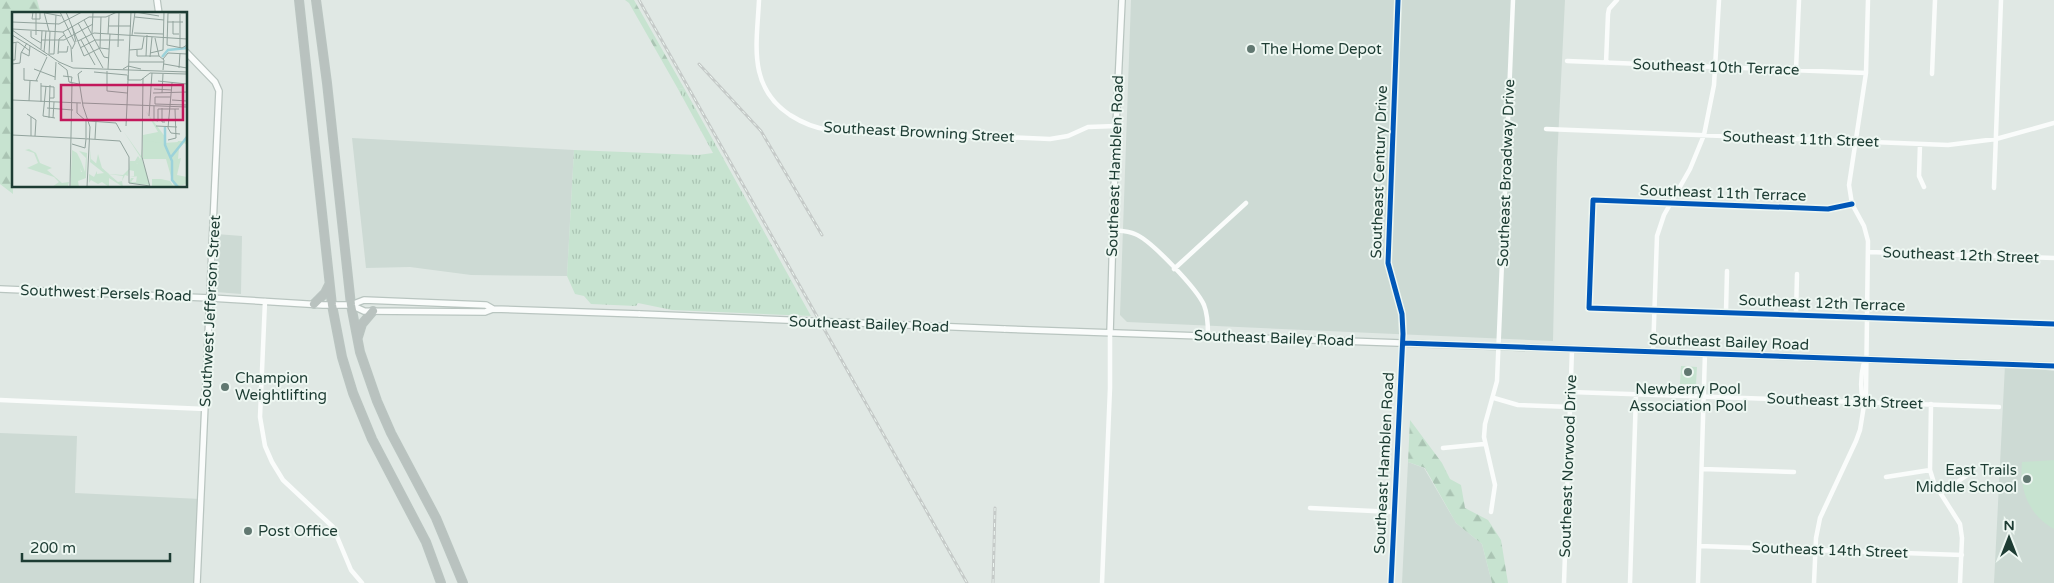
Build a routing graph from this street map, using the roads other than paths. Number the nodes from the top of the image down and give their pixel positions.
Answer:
1 (299, 0) edge
2 (759, 0) edge
3 (1122, 0) edge
4 (1398, 0) edge
5 (1513, 0) edge
6 (1617, 0) edge
7 (1719, 0) edge
8 (1799, 0) edge
9 (1868, 0) edge
10 (1935, 0) edge
11 (2001, 0) edge
12 (317, 2) edge
13 (188, 54) edge
14 (1567, 61) dead end
15 (1606, 63) junction
16 (1716, 67) junction
17 (1796, 70) junction
18 (1866, 73) junction
19 (1932, 74) dead end
20 (2054, 123) edge
21 (1116, 126) junction
22 (1546, 129) dead end
23 (1704, 135) junction
24 (1996, 139) junction
25 (1856, 141) junction
26 (1920, 144) junction
27 (1924, 187) dead end
28 (1994, 188) dead end
29 (1246, 203) dead end
30 (1670, 203) junction
31 (1852, 204) junction
32 (1112, 230) junction
33 (1868, 252) junction
34 (2054, 258) edge
35 (1174, 269) junction
36 (1727, 271) dead end
37 (1797, 274) dead end
38 (330, 283) junction
39 (0, 289) edge
40 (210, 298) junction
41 (265, 301) junction
42 (314, 304) junction
43 (332, 304) junction
44 (351, 304) junction
45 (1589, 308) joint
46 (493, 309) junction
47 (1654, 310) junction
48 (373, 311) junction
49 (1726, 312) junction
50 (1796, 315) junction
51 (1866, 317) junction
52 (2054, 324) edge
53 (1110, 332) junction
54 (1208, 335) junction
55 (358, 339) junction
56 (1403, 343) junction
57 (1499, 347) junction
58 (1572, 349) junction
59 (1653, 352) junction
60 (1705, 353) junction
61 (1865, 359) junction
62 (2054, 366) edge
63 (1571, 392) junction
64 (1636, 394) junction
65 (1704, 397) junction
66 (1494, 398) junction
67 (0, 400) edge
68 (1863, 402) junction
69 (1931, 404) junction
70 (1570, 407) junction
71 (2000, 407) dead end
72 (205, 409) junction
73 (1484, 444) junction
74 (1443, 448) dead end
75 (1702, 469) junction
76 (1930, 470) junction
77 (1794, 472) dead end
78 (1966, 476) dead end
79 (1886, 477) dead end
80 (1941, 493) junction
81 (1310, 508) dead end
82 (1394, 512) junction
83 (1490, 512) dead end
84 (1699, 546) junction
85 (1816, 550) junction
86 (1962, 555) junction
87 (197, 583) edge
88 (362, 583) edge
89 (441, 583) edge
90 (463, 583) edge
91 (1102, 583) edge
92 (1391, 583) edge
93 (1564, 583) edge
94 (1630, 583) edge
95 (1698, 583) edge
96 (1814, 583) edge
97 (1960, 583) edge

1 - 38 highway
2 - 21 street, Southeast Browning Street
3 - 21 main road, Southeast Hamblen Road
4 - 56 street, Southeast Century Drive
5 - 57 street, Southeast Broadway Drive
6 - 15 street
7 - 16 street
8 - 17 street
9 - 18 street
10 - 19 street
11 - 24 street
12 - 44 highway
13 - 40 main road, Southwest Jefferson Street
14 - 15 street, Southeast 10th Terrace
15 - 16 street, Southeast 10th Terrace
16 - 17 street, Southeast 10th Terrace
16 - 23 street
17 - 18 street, Southeast 10th Terrace
18 - 25 street
20 - 24 street, Southeast 11th Street
21 - 32 main road, Southeast Hamblen Road
22 - 23 street, Southeast 11th Street
23 - 25 street, Southeast 11th Street
23 - 30 street
24 - 26 street, Southeast 11th Street
24 - 28 street
25 - 26 street, Southeast 11th Street
25 - 31 street
26 - 27 street
29 - 35 street
30 - 31 street, Southeast 11th Terrace
30 - 45 street, Southeast 11th Terrace
30 - 47 street
31 - 33 street
32 - 35 street
32 - 53 main road, Southeast Hamblen Road
33 - 34 street, Southeast 12th Street
33 - 51 street
35 - 54 street
36 - 49 street
37 - 50 street
38 - 42 highway
38 - 43 highway
39 - 40 main road, Southwest Persels Road
40 - 41 main road, Southwest Persels Road
40 - 72 main road, Southwest Jefferson Street
41 - 42 main road, Southwest Persels Road
41 - 88 street
42 - 43 main road, Southwest Persels Road
43 - 44 main road, Southeast Bailey Road
43 - 89 highway
44 - 46 main road, Southeast Bailey Road
44 - 48 main road, Southeast Bailey Road
44 - 55 highway
45 - 47 street, Southeast 12th Terrace
46 - 48 main road, Southeast Bailey Road
46 - 53 main road, Southeast Bailey Road, bridge
47 - 49 street, Southeast 12th Terrace
47 - 59 street
48 - 55 highway
49 - 50 street, Southeast 12th Terrace
50 - 51 street, Southeast 12th Terrace
51 - 52 street, Southeast 12th Terrace
51 - 61 street
53 - 54 main road, Southeast Bailey Road
53 - 91 street
54 - 56 main road, Southeast Bailey Road
55 - 90 highway
56 - 57 main road, Southeast Bailey Road
56 - 82 street, Southeast Hamblen Road
57 - 58 main road, Southeast Bailey Road
57 - 66 street, Southeast Broadway Drive
58 - 59 main road, Southeast Bailey Road
58 - 63 street, Southeast Norwood Drive
59 - 60 main road, Southeast Bailey Road
60 - 61 main road, Southeast Bailey Road
60 - 65 street
61 - 62 main road, Southeast Bailey Road
61 - 68 street
63 - 64 street, Southeast 13th Street
63 - 70 street, Southeast Norwood Drive
64 - 65 street, Southeast 13th Street
64 - 94 street
65 - 68 street, Southeast 13th Street
65 - 75 street
66 - 70 street
66 - 73 street, Southeast Broadway Drive
67 - 72 street
68 - 69 street, Southeast 13th Street
68 - 85 street
69 - 71 street, Southeast 13th Street
69 - 76 street
70 - 93 street, Southeast Norwood Drive
72 - 87 main road, Southwest Jefferson Street
73 - 74 street
73 - 83 street
75 - 77 street
75 - 84 street
76 - 79 street
76 - 80 street
78 - 80 street
80 - 86 street
81 - 82 street
82 - 92 street, Southeast Hamblen Road
84 - 85 street, Southeast 14th Street
84 - 95 street
85 - 86 street, Southeast 14th Street
85 - 96 street
86 - 97 street

